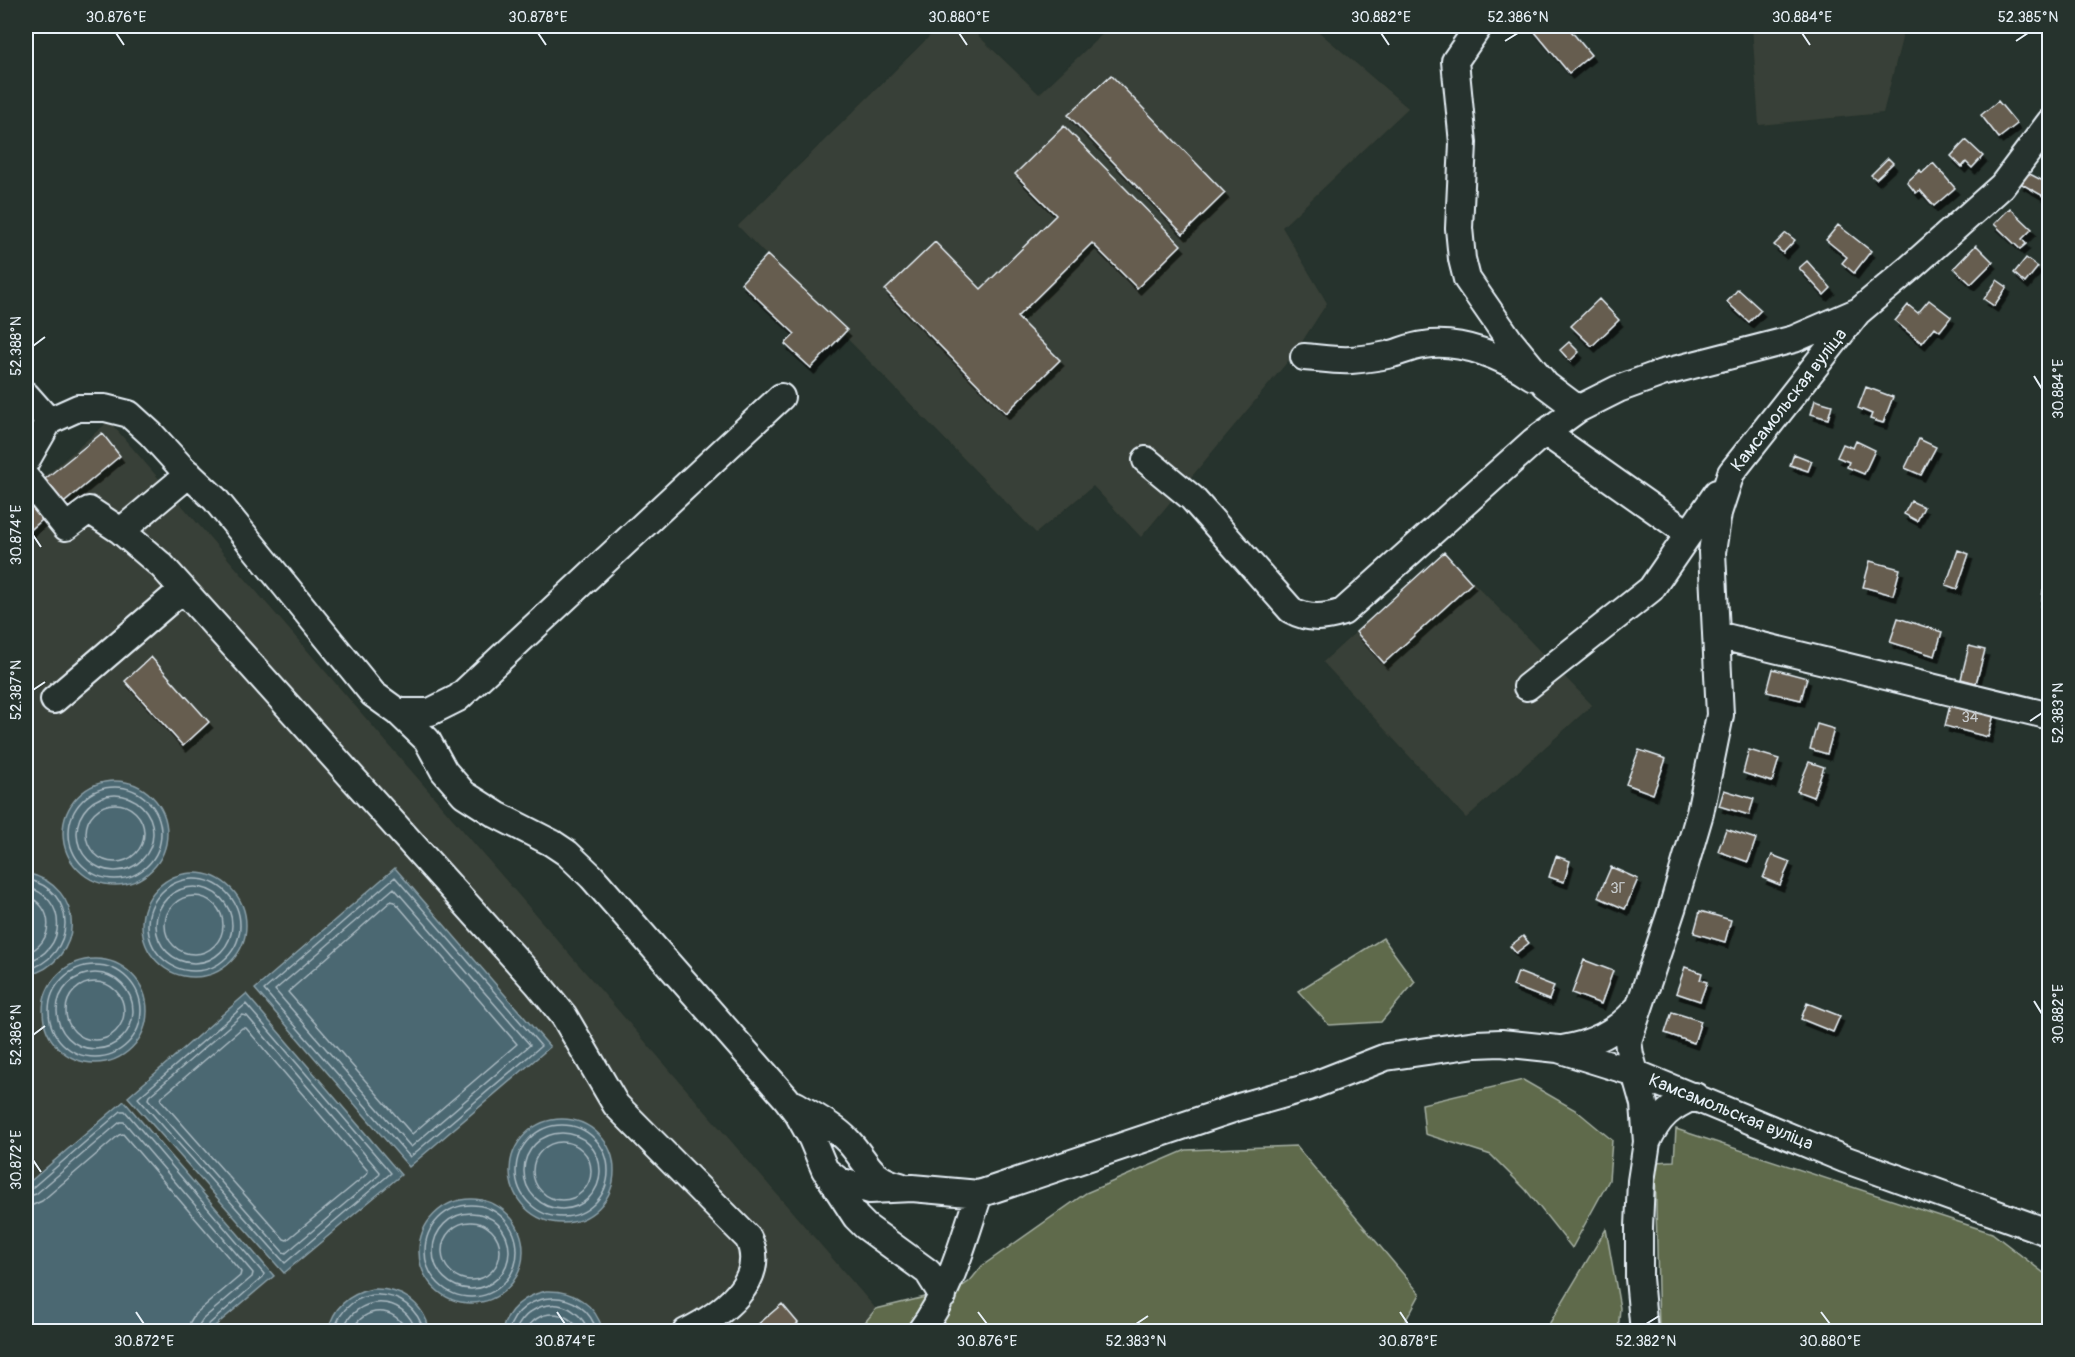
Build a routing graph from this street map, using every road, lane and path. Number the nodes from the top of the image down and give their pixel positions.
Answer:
1 (1479, 26) edge
2 (2049, 122) edge
3 (1859, 311) junction
4 (1304, 357) dead end
5 (1546, 385) junction
6 (26, 395) edge
7 (781, 397) dead end
8 (1578, 409) junction
9 (49, 422) junction
10 (1546, 433) junction
11 (1146, 460) dead end
12 (26, 461) edge
13 (1731, 473) junction
14 (189, 474) junction
15 (26, 478) edge
16 (121, 531) junction
17 (1689, 534) junction
18 (182, 590) junction
19 (1718, 635) junction
20 (1527, 687) dead end
21 (54, 700) dead end
22 (398, 712) junction
23 (2049, 717) edge
24 (1638, 1007) junction
25 (1558, 1050) junction
26 (1635, 1073) junction
27 (1695, 1096) junction
28 (786, 1098) junction
29 (1647, 1142) junction
30 (825, 1170) junction
31 (912, 1188) junction
32 (979, 1194) junction
33 (2049, 1233) edge
34 (943, 1296) junction
35 (686, 1332) edge
36 (920, 1332) edge
37 (1644, 1332) edge

1 - 5 street
2 - 3 street, Камсамольская вуліца
3 - 8 street, Камсамольская вуліца
3 - 13 street, Камсамольская вуліца
4 - 5 street
5 - 8 street
6 - 9 street
7 - 22 street
8 - 10 street, Камсамольская вуліца
9 - 12 street
9 - 14 street
10 - 11 street, Камсамольская вуліца
10 - 17 street
13 - 17 street
13 - 19 street, Камсамольская вуліца
14 - 16 street
14 - 22 street
15 - 16 street
16 - 18 street
17 - 20 street
18 - 21 street
18 - 35 street
19 - 23 street
19 - 24 street, Камсамольская вуліца
22 - 28 street
24 - 25 street
24 - 26 street, Камсамольская вуліца
25 - 26 street
25 - 32 street
26 - 27 street, Камсамольская вуліца
26 - 29 street
27 - 29 street
27 - 33 street, Камсамольская вуліца
28 - 30 street
28 - 31 street
29 - 37 street
30 - 31 street
30 - 34 street
31 - 32 street
32 - 34 street
34 - 36 street

